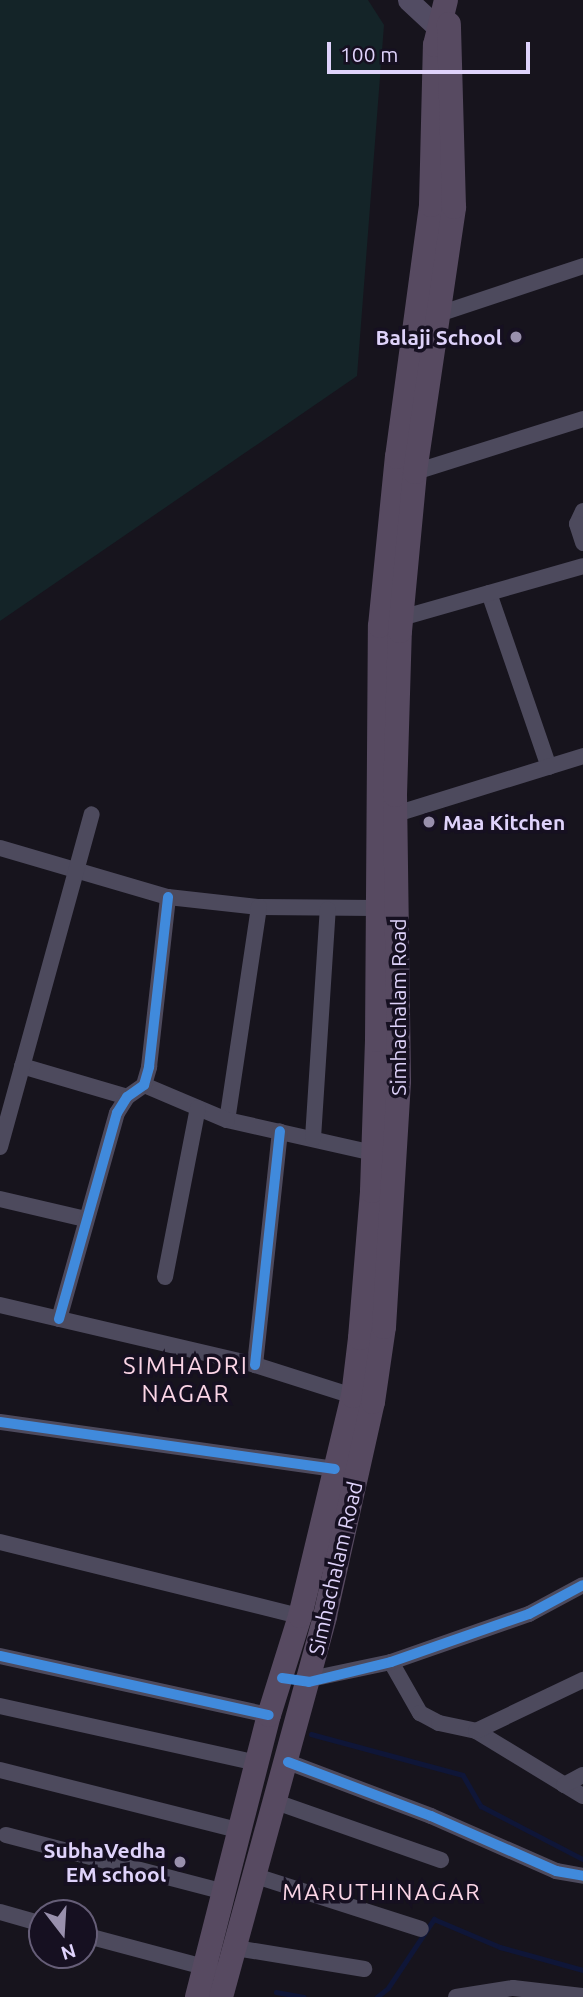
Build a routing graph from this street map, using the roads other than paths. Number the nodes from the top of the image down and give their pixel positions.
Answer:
1 (408, 0) edge
2 (441, 9) edge
3 (583, 266) edge
4 (417, 309) junction
5 (442, 313) junction
6 (583, 419) edge
7 (415, 472) junction
8 (583, 511) edge
9 (583, 543) edge
10 (583, 566) edge
11 (489, 593) junction
12 (394, 625) junction
13 (583, 756) edge
14 (549, 766) junction
15 (92, 814) dead end
16 (396, 814) junction
17 (0, 848) edge
18 (78, 871) junction
19 (168, 897) junction
20 (259, 907) junction
21 (387, 908) junction
22 (328, 909) junction
23 (22, 1066) junction
24 (144, 1085) junction
25 (127, 1097) junction
26 (198, 1108) junction
27 (227, 1120) junction
28 (280, 1131) junction
29 (313, 1138) junction
30 (0, 1147) edge
31 (373, 1153) junction
32 (0, 1199) edge
33 (85, 1219) junction
34 (165, 1277) dead end
35 (0, 1305) edge
36 (60, 1319) junction
37 (255, 1365) junction
38 (363, 1399) junction
39 (0, 1422) edge
40 (335, 1469) junction
41 (0, 1542) edge
42 (583, 1585) edge
43 (300, 1616) junction
44 (0, 1656) edge
45 (391, 1662) junction
46 (282, 1678) junction
47 (583, 1679) edge
48 (309, 1682) junction
49 (0, 1706) edge
50 (269, 1715) junction
51 (476, 1731) junction
52 (288, 1762) junction
53 (257, 1763) junction
54 (0, 1770) edge
55 (583, 1775) edge
56 (565, 1785) junction
57 (583, 1796) edge
58 (276, 1802) junction
59 (241, 1831) junction
60 (6, 1835) dead end
61 (441, 1860) dead end
62 (256, 1875) junction
63 (583, 1876) edge
64 (225, 1892) junction
65 (0, 1912) edge
66 (28, 1920) edge
67 (421, 1929) dead end
68 (98, 1940) edge
69 (236, 1948) junction
70 (363, 1969) dead end
71 (219, 1980) edge
72 (583, 1996) edge
73 (197, 1997) edge
74 (456, 1997) edge

1 - 2 street
2 - 4 main road
2 - 5 main road, Simhachalam Road
3 - 5 street
4 - 5 street
4 - 12 main road
5 - 7 main road, Simhachalam Road
6 - 7 street
7 - 12 main road, Simhachalam Road
8 - 9 street
10 - 11 street
11 - 12 street
11 - 14 street
12 - 16 main road, Simhachalam Road
12 - 21 main road
13 - 14 street
14 - 16 street
15 - 18 street
16 - 21 main road, Simhachalam Road
17 - 18 street
18 - 19 street
18 - 23 street
19 - 20 street
19 - 24 street
20 - 22 street
20 - 27 street
21 - 22 street
21 - 31 main road
21 - 38 main road, Simhachalam Road
22 - 29 street
23 - 25 street
23 - 30 street
24 - 25 street
24 - 26 street
25 - 33 street
26 - 27 street
26 - 34 street
27 - 28 street
28 - 29 street
28 - 37 street
29 - 31 street
31 - 38 main road
32 - 33 street
33 - 36 street
35 - 36 street
36 - 37 street
37 - 38 street
38 - 40 main road
38 - 48 main road, Simhachalam Road
39 - 40 street
40 - 43 main road
41 - 43 street
42 - 45 street
43 - 46 main road
44 - 50 street
45 - 48 street
45 - 51 street
46 - 48 street
46 - 50 main road
47 - 51 street
48 - 52 main road, Simhachalam Road
49 - 53 street
50 - 53 main road
51 - 56 street
52 - 58 main road, Simhachalam Road
52 - 63 street
53 - 59 main road
54 - 59 street
55 - 56 street
56 - 57 street
58 - 61 street
58 - 62 main road, Simhachalam Road
59 - 64 main road
60 - 64 street
62 - 67 street
62 - 69 main road, Simhachalam Road
64 - 71 main road
65 - 66 street
68 - 71 street
69 - 70 street
69 - 71 main road, Simhachalam Road
71 - 73 main road
72 - 74 street

